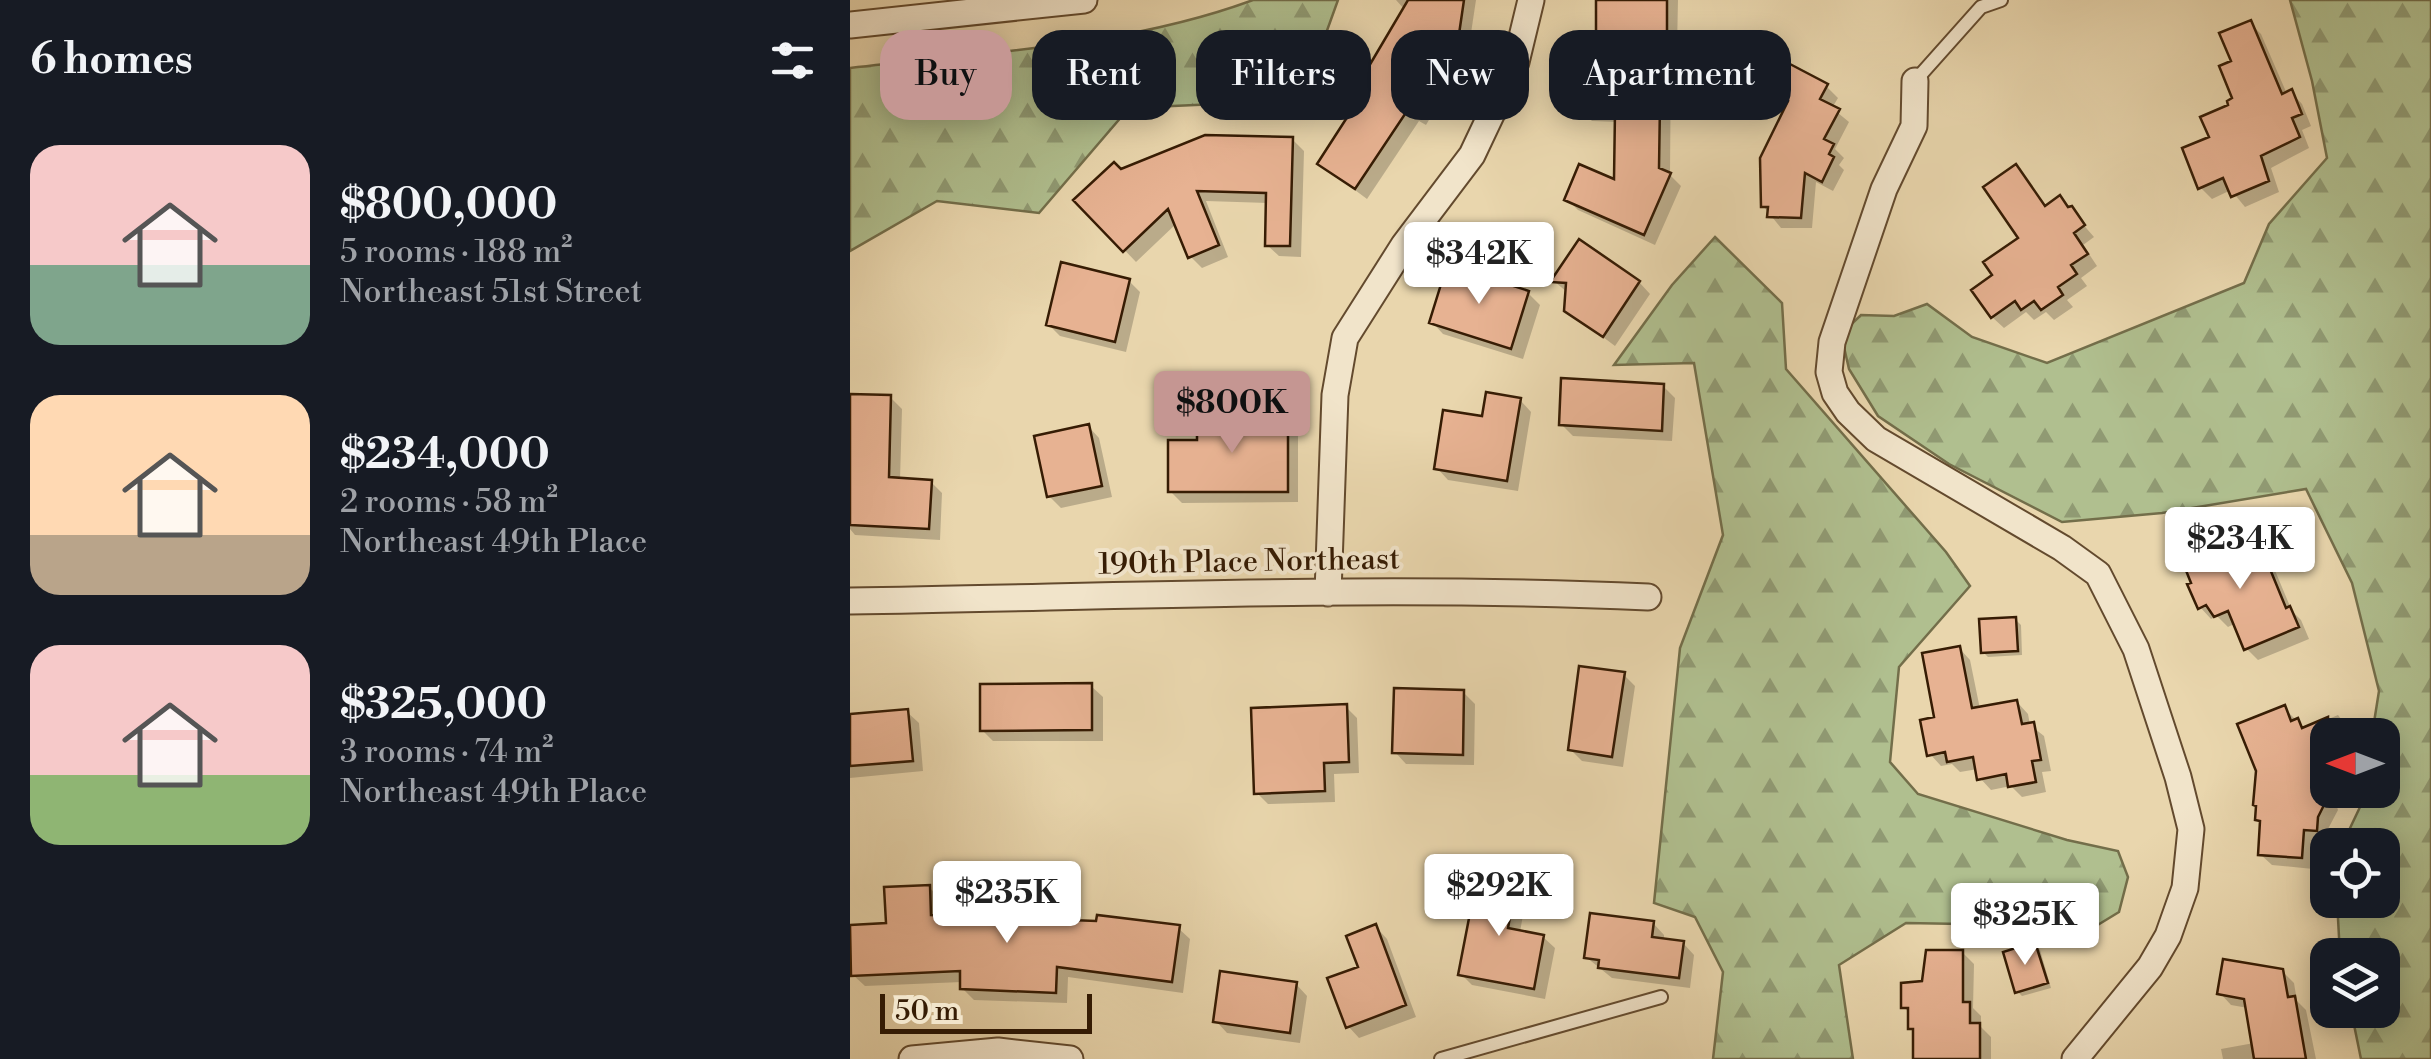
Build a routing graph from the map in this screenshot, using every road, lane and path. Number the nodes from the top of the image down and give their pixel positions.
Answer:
1 (1084, 0) edge
2 (1531, 0) edge
3 (2002, 0) edge
4 (850, 25) edge
5 (1914, 81) joint
6 (1328, 593) junction
7 (1648, 597) dead end
8 (850, 601) edge
9 (1661, 998) dead end
10 (912, 1059) edge
11 (1070, 1059) edge
12 (1441, 1059) edge
13 (2074, 1059) edge

1 - 4 street
2 - 6 street
3 - 5 lane
5 - 13 street
6 - 7 street, 190th Place Northeast
6 - 8 street, 190th Place Northeast
9 - 12 lane
10 - 11 street

